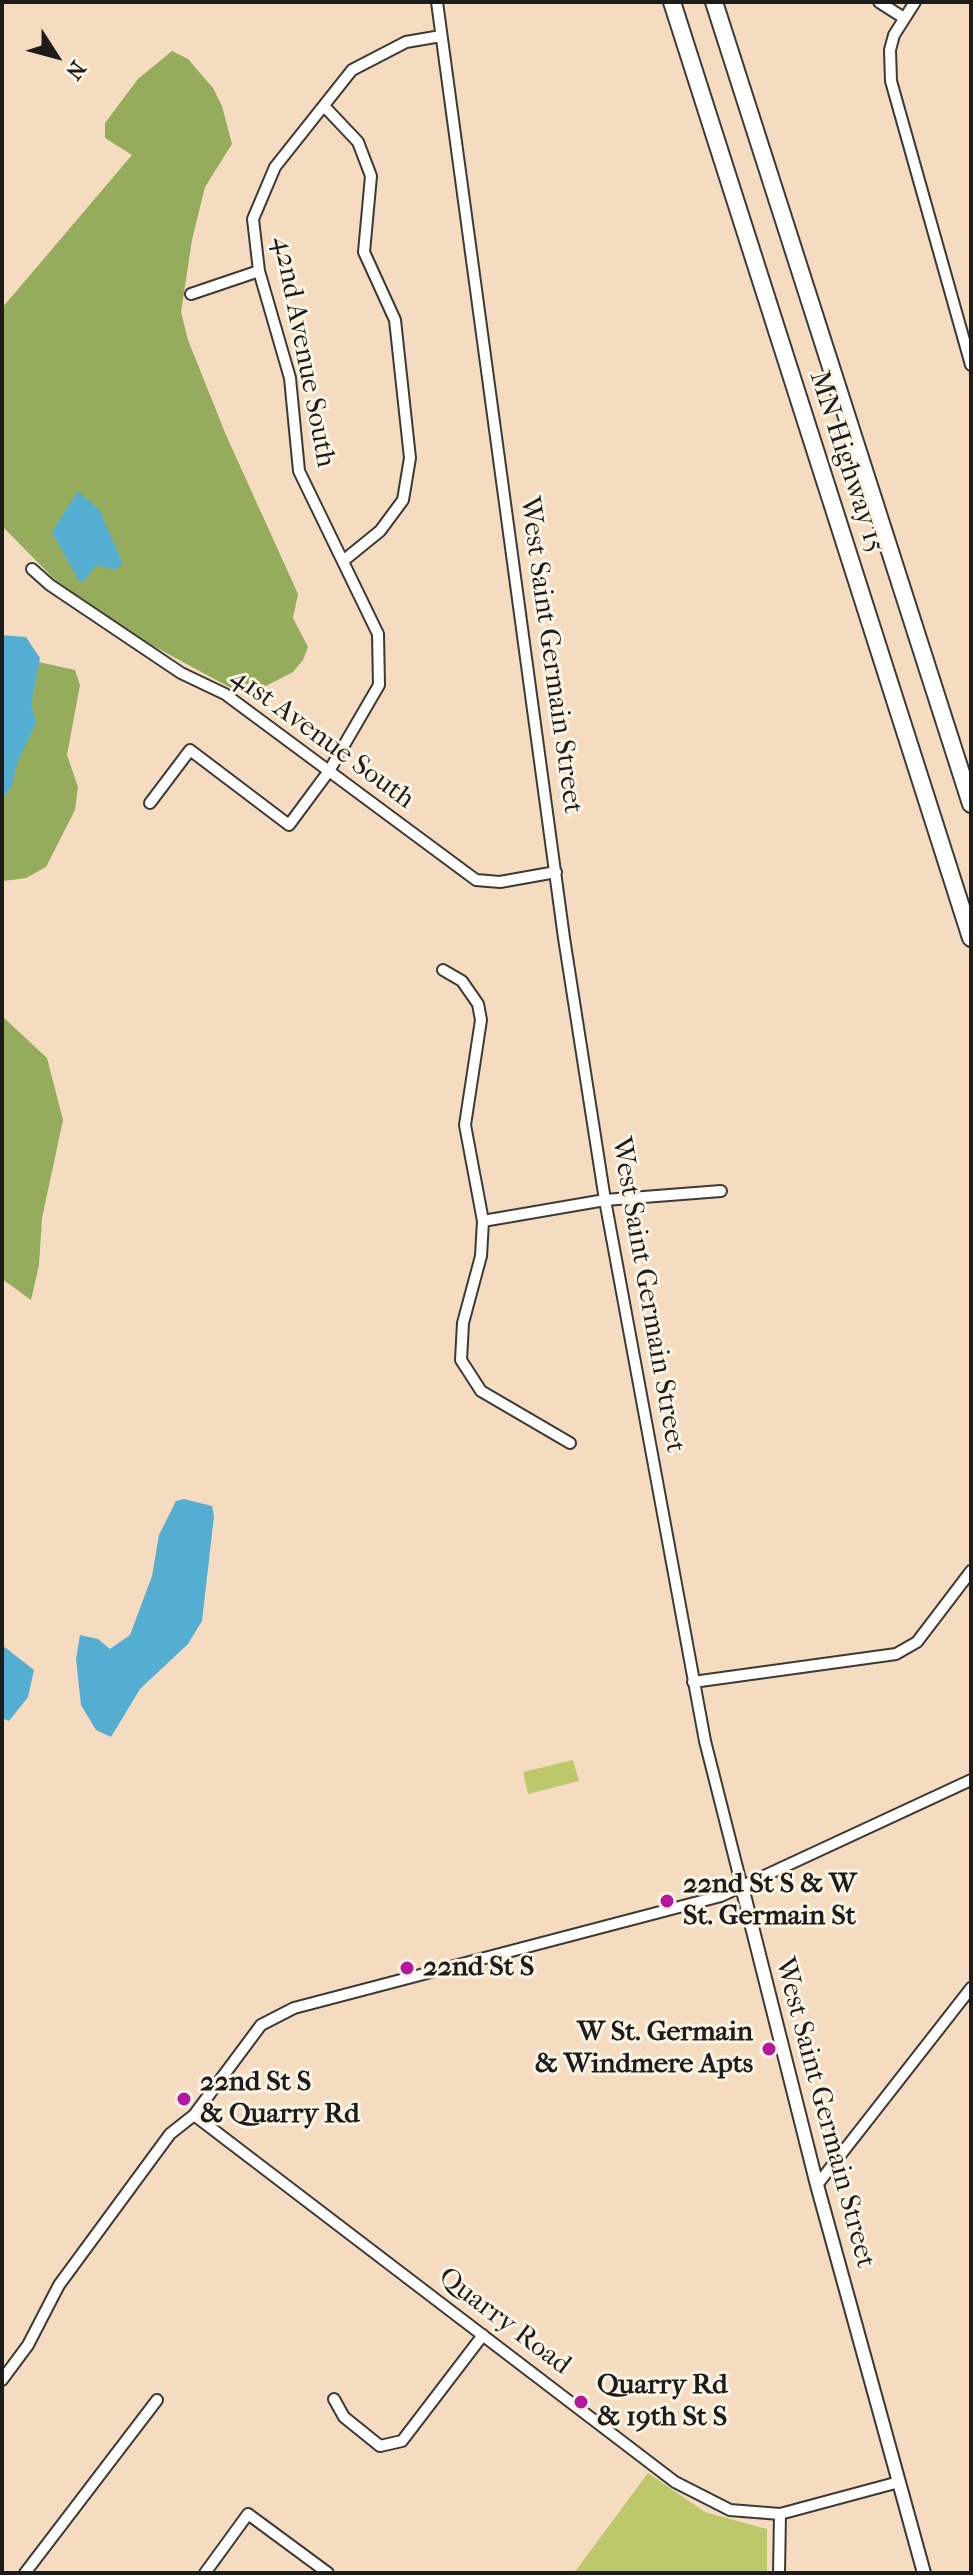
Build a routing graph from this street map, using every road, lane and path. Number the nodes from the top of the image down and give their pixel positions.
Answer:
1 (437, 2) edge
2 (672, 2) edge
3 (714, 2) edge
4 (879, 2) edge
5 (915, 2) edge
6 (904, 18) junction
7 (441, 36) junction
8 (324, 106) junction
9 (259, 271) junction
10 (191, 294) dead end
11 (971, 365) edge
12 (343, 561) junction
13 (32, 569) dead end
14 (329, 771) junction
15 (150, 803) dead end
16 (971, 804) edge
17 (556, 872) junction
18 (971, 938) edge
19 (443, 970) dead end
20 (721, 1191) dead end
21 (605, 1200) junction
22 (483, 1221) junction
23 (570, 1443) dead end
24 (971, 1571) edge
25 (693, 1682) junction
26 (971, 1780) edge
27 (742, 1887) junction
28 (971, 1988) edge
29 (194, 2115) junction
30 (817, 2185) junction
31 (483, 2335) junction
32 (2, 2380) edge
33 (334, 2399) dead end
34 (157, 2400) dead end
35 (899, 2482) junction
36 (780, 2514) junction
37 (25, 2573) edge
38 (205, 2573) edge
39 (328, 2573) edge
40 (779, 2573) edge
41 (924, 2573) edge

1 - 7 street, West Saint Germain Street
2 - 18 highway, MN Highway 15
3 - 16 highway, MN Highway 15
4 - 6 street
5 - 6 street
6 - 11 street
7 - 8 street, 42nd Avenue South
7 - 17 street, West Saint Germain Street
8 - 9 street, 42nd Avenue South
8 - 12 street
9 - 10 street
9 - 12 street, 42nd Avenue South
12 - 14 street, 42nd Avenue South
13 - 14 street, 41st Avenue South
14 - 15 street, 42nd Avenue South
14 - 17 street, 41st Avenue South
17 - 21 street, West Saint Germain Street
19 - 22 street
20 - 21 street
21 - 22 street
21 - 25 street, West Saint Germain Street
22 - 23 street
24 - 25 street
25 - 27 street, West Saint Germain Street
26 - 27 street
27 - 29 street
27 - 30 main road, West Saint Germain Street
28 - 30 street
29 - 31 street, Quarry Road
29 - 32 street
30 - 35 main road, West Saint Germain Street
31 - 33 street
31 - 36 street, Quarry Road
34 - 37 street
35 - 36 street, Quarry Road
35 - 41 main road, West Saint Germain Street
36 - 40 street
38 - 39 street

